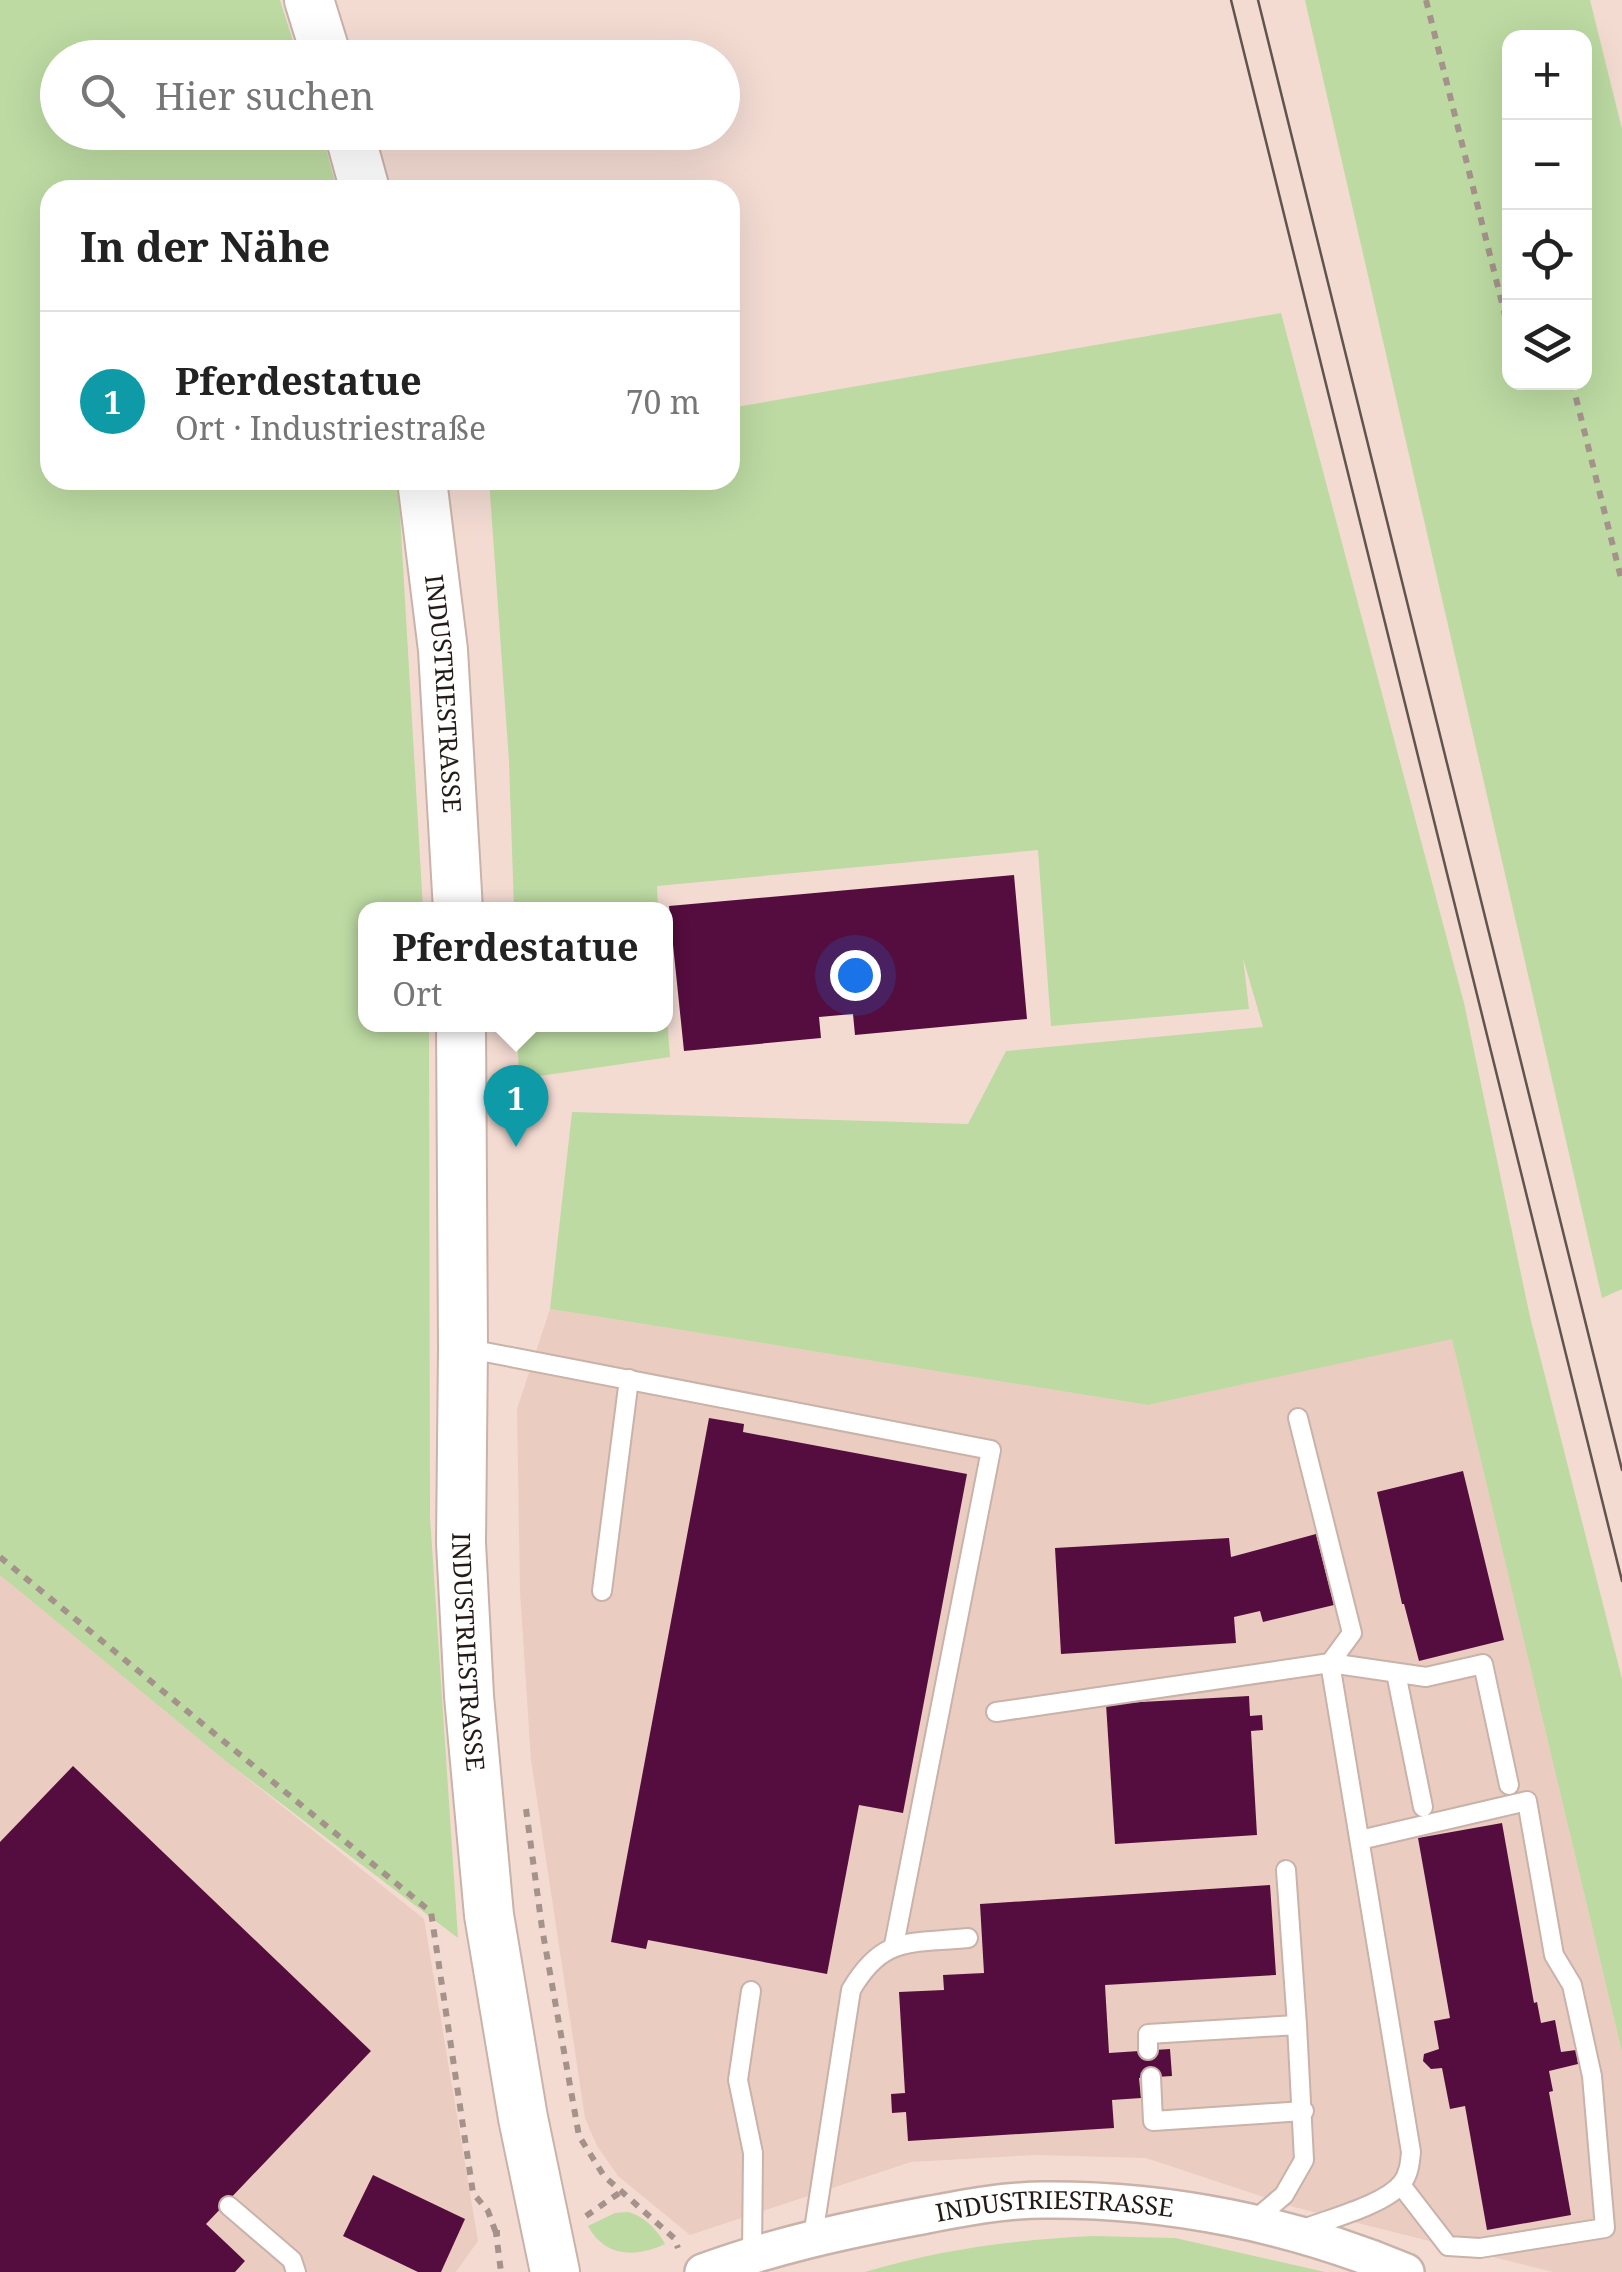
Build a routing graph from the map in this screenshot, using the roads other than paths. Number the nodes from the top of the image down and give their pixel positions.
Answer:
1 (309, 0) edge
2 (321, 40) edge
3 (354, 150) edge
4 (362, 180) edge
5 (423, 490) edge
6 (458, 902) edge
7 (461, 1032) edge
8 (463, 1348) junction
9 (629, 1379) junction
10 (1298, 1418) dead end
11 (602, 1591) dead end
12 (1330, 1663) junction
13 (1396, 1673) junction
14 (996, 1712) dead end
15 (1509, 1785) dead end
16 (1422, 1807) dead end
17 (1360, 1840) junction
18 (1286, 1870) dead end
19 (968, 1938) dead end
20 (894, 1945) junction
21 (750, 1991) dead end
22 (1297, 2025) junction
23 (1148, 2050) dead end
24 (1151, 2078) dead end
25 (1304, 2111) junction
26 (1402, 2184) junction
27 (229, 2206) dead end
28 (1251, 2223) junction
29 (1296, 2232) junction
30 (813, 2236) junction
31 (752, 2254) junction
32 (692, 2264) edge
33 (296, 2272) edge
34 (555, 2272) edge
35 (1406, 2272) edge

1 - 2 main road
3 - 4 main road
5 - 6 main road, INDUSTRIESTRASSE
7 - 8 main road, INDUSTRIESTRASSE
8 - 9 lane
8 - 34 main road, INDUSTRIESTRASSE
9 - 11 lane
9 - 20 lane
10 - 12 lane
12 - 13 lane
12 - 14 lane
12 - 17 lane
13 - 15 lane
13 - 16 lane
17 - 26 lane
17 - 26 lane
18 - 22 lane
19 - 20 lane
20 - 30 lane
21 - 31 lane
22 - 23 lane
22 - 25 lane
24 - 25 lane
25 - 28 lane
26 - 29 lane
27 - 33 lane
28 - 29 street, INDUSTRIESTRASSE
28 - 30 street, INDUSTRIESTRASSE
29 - 35 street, INDUSTRIESTRASSE
30 - 31 street, INDUSTRIESTRASSE
31 - 32 street, INDUSTRIESTRASSE

